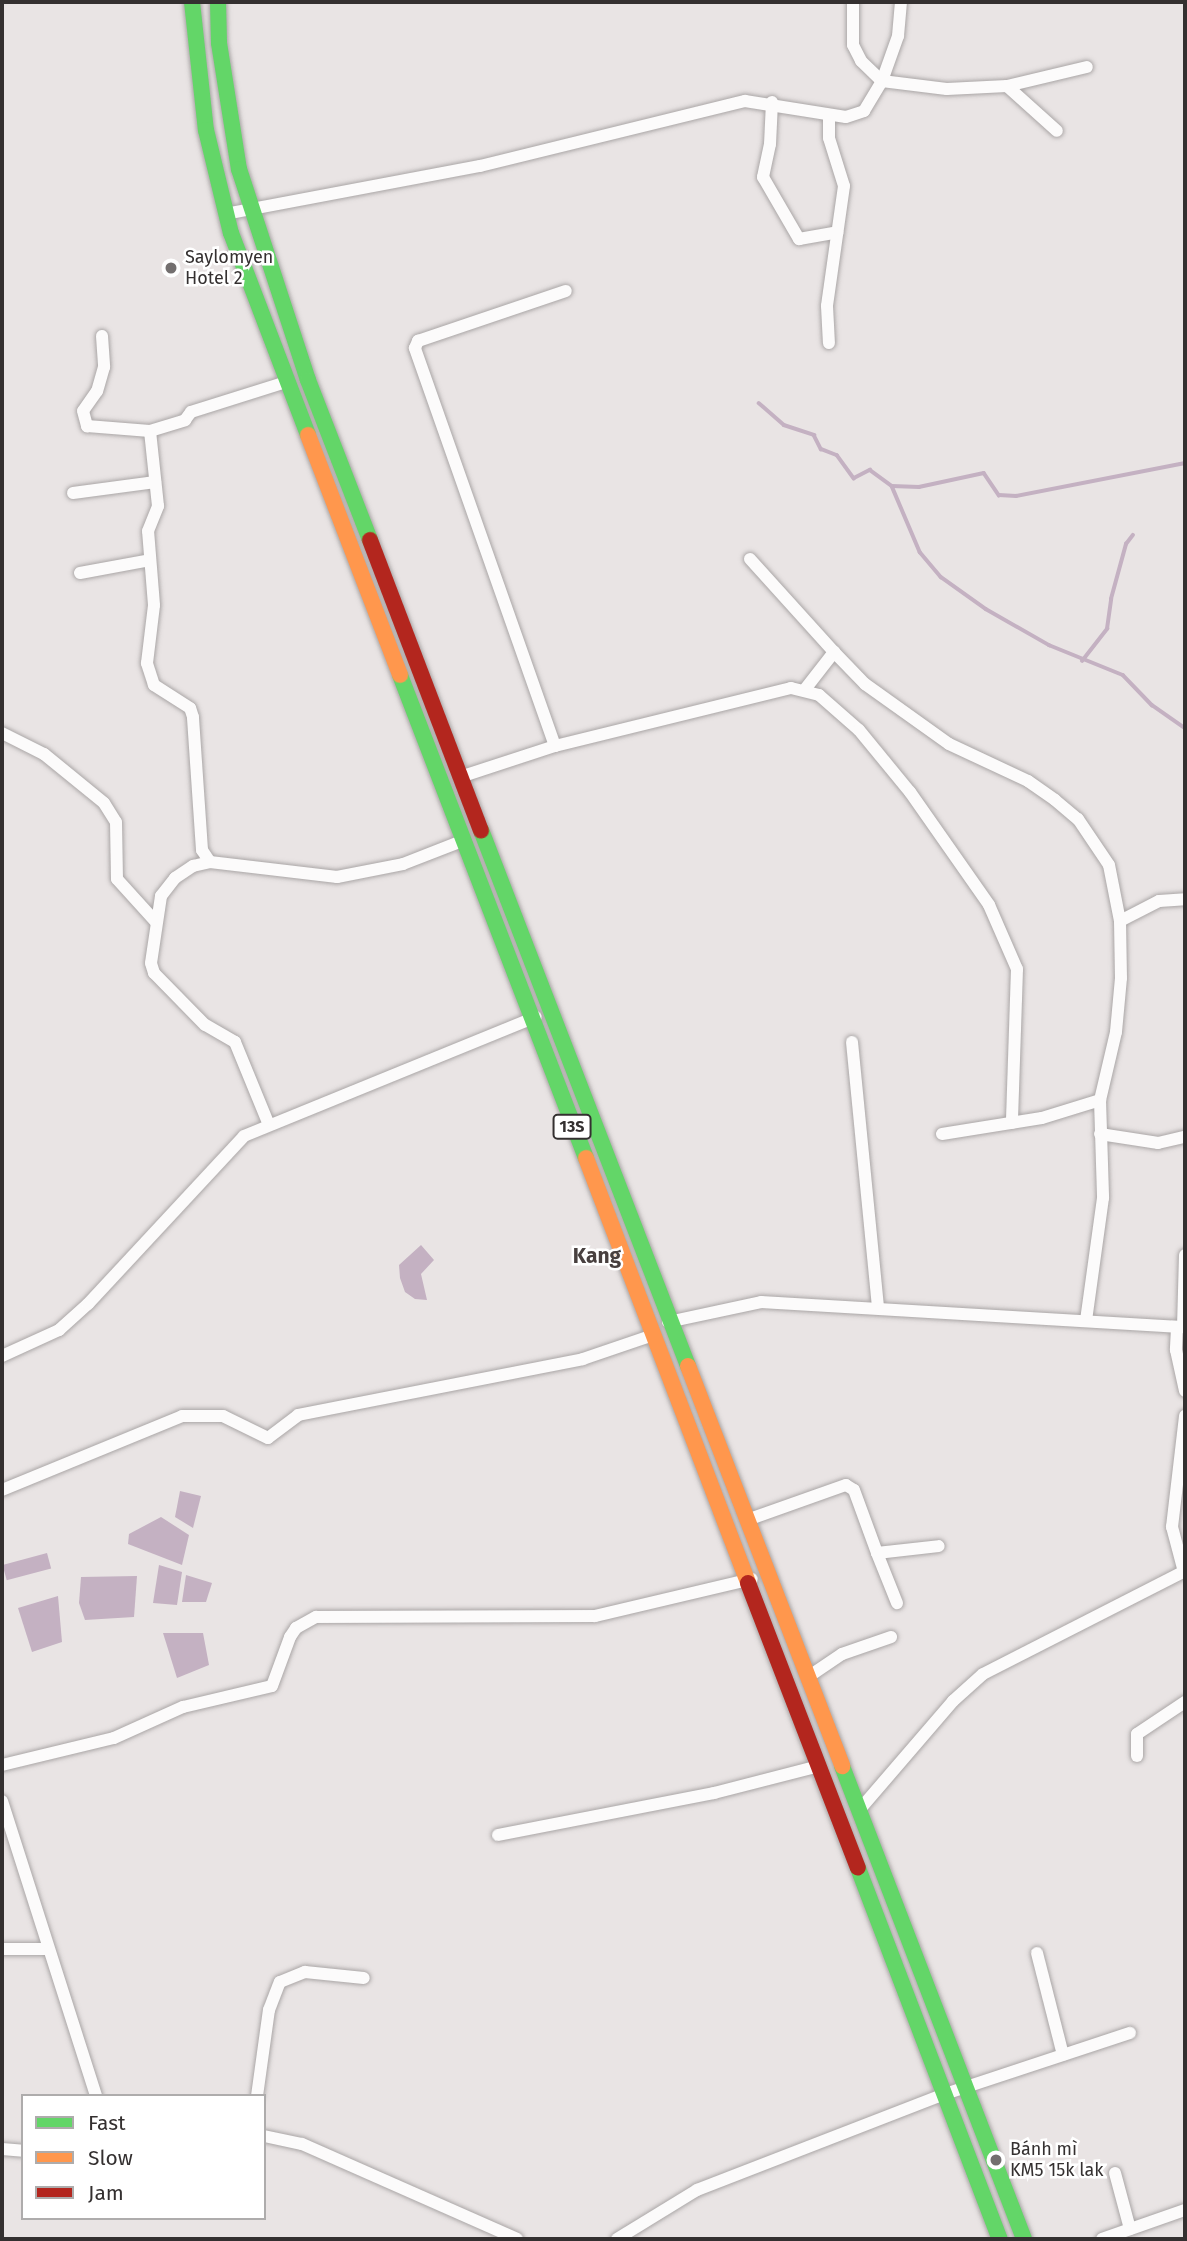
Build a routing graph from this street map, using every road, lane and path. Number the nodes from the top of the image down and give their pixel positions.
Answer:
1 (192, 2) edge
2 (218, 2) edge
3 (853, 2) edge
4 (901, 2) edge
5 (1087, 67) dead end
6 (882, 81) junction
7 (1007, 86) junction
8 (772, 102) junction
9 (829, 117) junction
10 (1058, 131) dead end
11 (249, 209) junction
12 (225, 214) junction
13 (837, 232) junction
14 (566, 292) dead end
15 (102, 336) dead end
16 (830, 343) dead end
17 (286, 382) junction
18 (150, 431) junction
19 (155, 482) junction
20 (73, 493) dead end
21 (354, 496) junction
22 (333, 503) junction
23 (751, 559) dead end
24 (150, 560) junction
25 (80, 573) dead end
26 (835, 652) junction
27 (806, 688) junction
28 (2, 733) edge
29 (555, 746) junction
30 (463, 776) junction
31 (463, 841) junction
32 (210, 862) junction
33 (1185, 899) edge
34 (1120, 921) junction
35 (156, 922) junction
36 (551, 1011) junction
37 (532, 1019) junction
38 (852, 1042) dead end
39 (1100, 1100) junction
40 (1012, 1123) junction
41 (269, 1125) junction
42 (942, 1134) dead end
43 (1100, 1134) junction
44 (1185, 1138) edge
45 (1185, 1255) edge
46 (878, 1307) junction
47 (1086, 1321) junction
48 (668, 1322) junction
49 (1182, 1327) edge
50 (649, 1333) junction
51 (2, 1356) edge
52 (1185, 1391) edge
53 (1185, 1416) edge
54 (2, 1490) edge
55 (747, 1520) junction
56 (939, 1546) dead end
57 (877, 1553) junction
58 (1184, 1572) edge
59 (770, 1574) junction
60 (748, 1580) junction
61 (897, 1603) dead end
62 (891, 1637) dead end
63 (808, 1677) junction
64 (1185, 1702) edge
65 (1136, 1756) dead end
66 (2, 1765) edge
67 (819, 1766) junction
68 (2, 1801) edge
69 (861, 1808) junction
70 (498, 1835) dead end
71 (2, 1949) edge
72 (48, 1950) junction
73 (1037, 1953) dead end
74 (364, 1978) dead end
75 (1130, 2033) dead end
76 (1063, 2055) junction
77 (964, 2088) junction
78 (95, 2094) edge
79 (257, 2094) edge
80 (943, 2095) junction
81 (266, 2136) edge
82 (2, 2149) edge
83 (21, 2151) edge
84 (1115, 2173) dead end
85 (1185, 2210) edge
86 (1130, 2229) junction
87 (517, 2239) edge
88 (617, 2239) edge
89 (1000, 2239) edge
90 (1024, 2239) edge
91 (1102, 2239) edge

1 - 12 highway, 13S
2 - 11 highway, 13S
3 - 6 street
4 - 6 street
5 - 7 street
6 - 7 street
6 - 9 street
7 - 10 street
8 - 9 street
8 - 11 street
8 - 13 street
9 - 13 street
11 - 12 street
11 - 21 highway, 13S
12 - 17 highway, 13S
13 - 16 street
14 - 29 street
15 - 18 street
17 - 18 street
17 - 22 highway, 13S
18 - 19 street
19 - 20 street
19 - 24 street
21 - 22 highway
21 - 30 highway, 13S
22 - 31 highway, 13S
23 - 26 street
24 - 25 street
24 - 32 street
26 - 27 street
26 - 34 street
27 - 29 street
27 - 40 street
28 - 35 street
29 - 30 street
30 - 36 highway, 13S
31 - 32 street
31 - 37 highway, 13S
32 - 35 street
33 - 34 street
34 - 39 street
35 - 41 street
36 - 37 street
36 - 48 highway, 13S
37 - 41 street
37 - 50 highway, 13S
38 - 46 street
39 - 40 street
39 - 43 street
40 - 42 street
41 - 51 street
43 - 44 street
43 - 47 street
45 - 49 street
46 - 47 street
46 - 48 street
47 - 49 street
48 - 50 street
48 - 55 highway, 13S
49 - 52 street
50 - 54 street
50 - 60 highway, 13S
53 - 58 street
55 - 57 street
55 - 59 highway, 13S
56 - 57 street
57 - 61 street
58 - 69 street
59 - 60 street
59 - 63 highway, 13S
60 - 66 street
60 - 67 highway, 13S
62 - 63 street
63 - 69 highway, 13S
64 - 65 street
67 - 70 street
67 - 80 highway, 13S
68 - 72 street
69 - 77 highway, 13S
71 - 72 street
72 - 78 street
73 - 76 street
74 - 79 street
75 - 76 street
76 - 77 street
77 - 80 street
77 - 90 highway, 13S
80 - 88 street
80 - 89 highway, 13S
81 - 87 street
82 - 83 street
84 - 86 street
85 - 86 street
86 - 91 street

